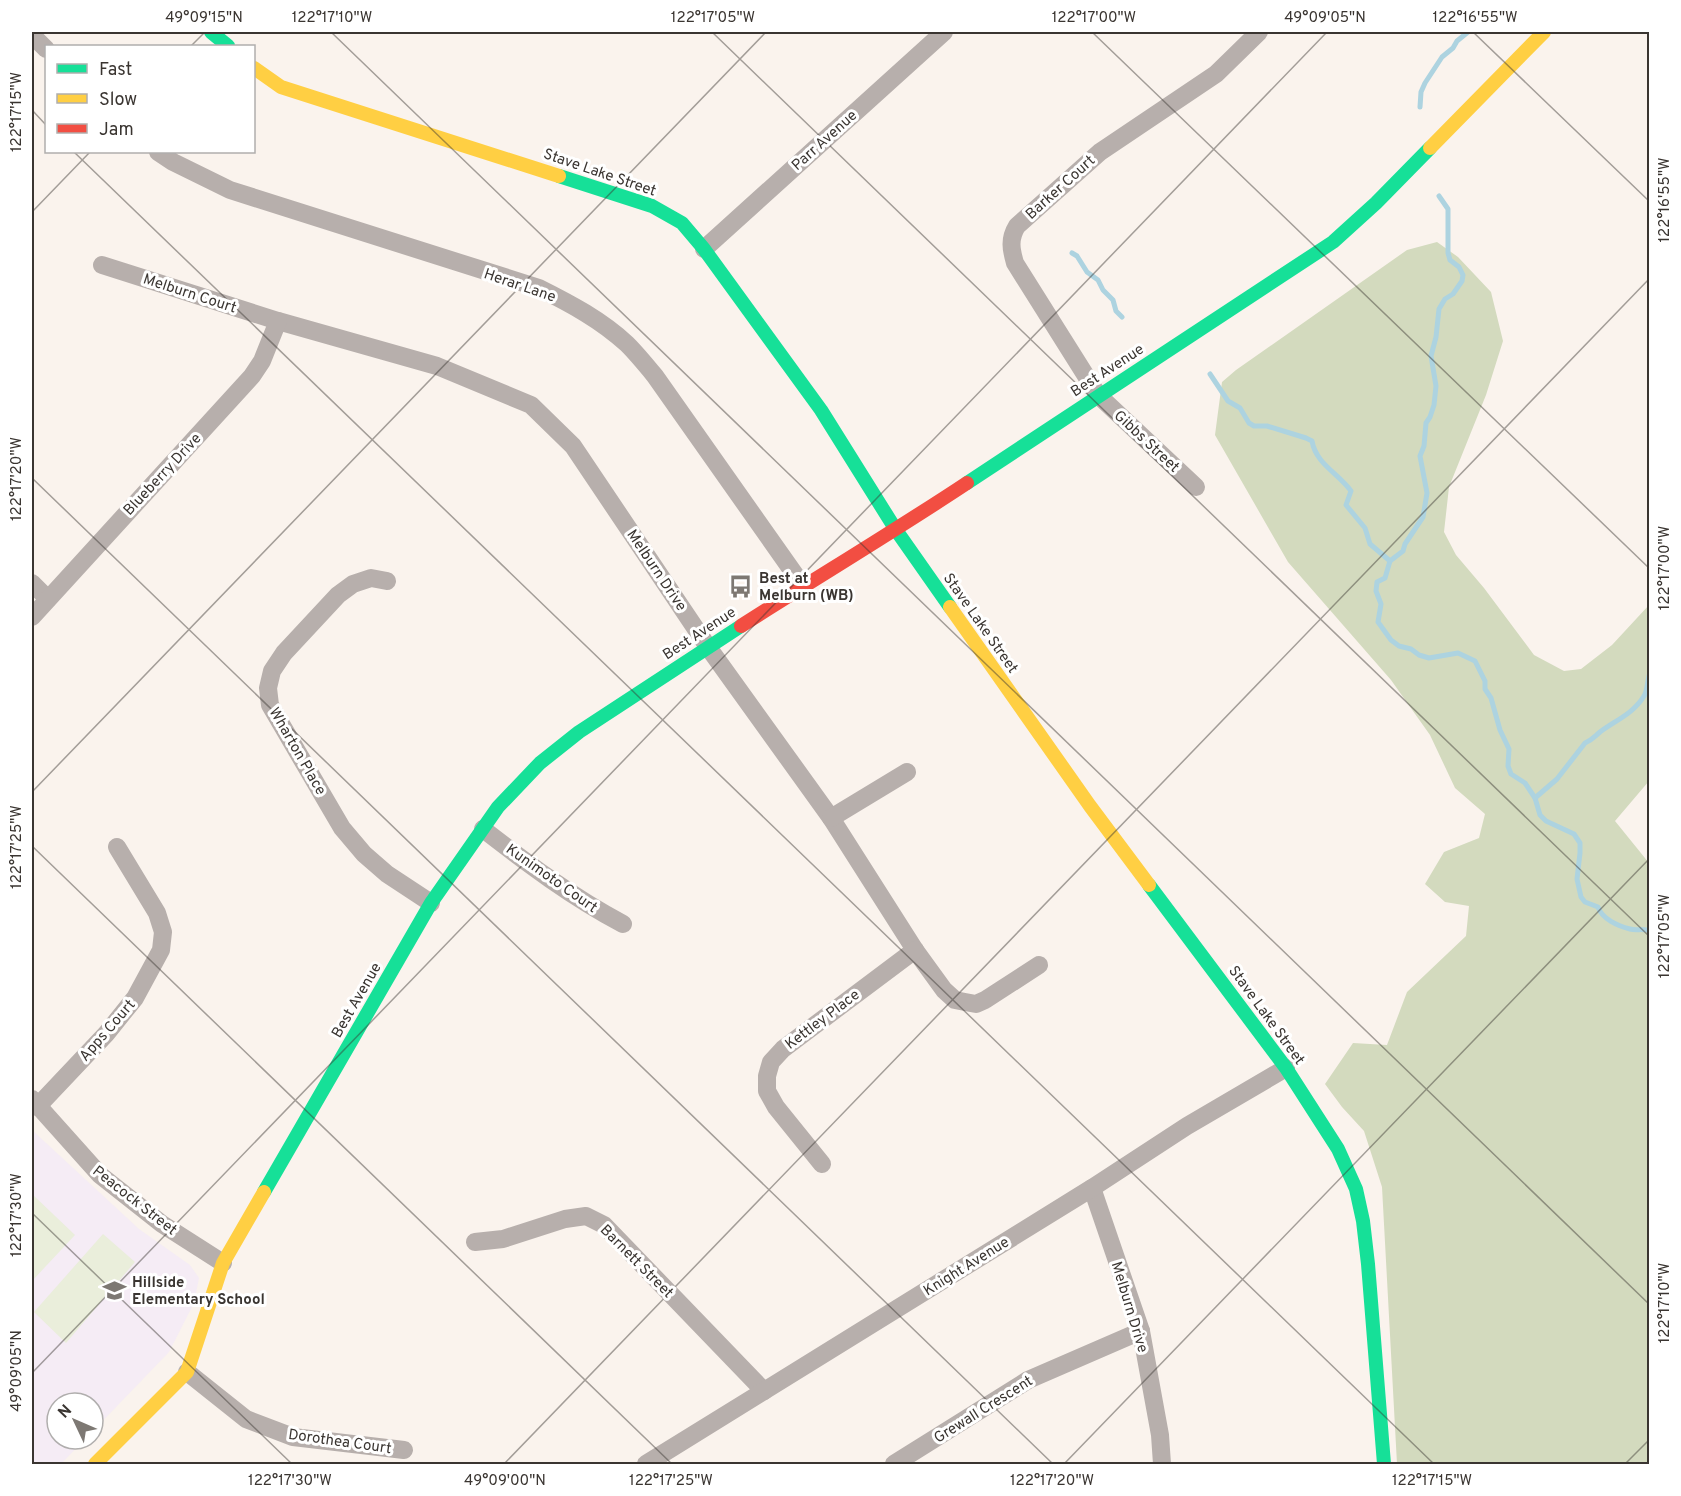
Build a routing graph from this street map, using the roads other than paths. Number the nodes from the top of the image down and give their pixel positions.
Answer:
1 (211, 32) edge
2 (944, 32) edge
3 (1259, 32) edge
4 (1544, 32) edge
5 (32, 33) edge
6 (227, 45) edge
7 (45, 48) edge
8 (255, 69) edge
9 (160, 153) edge
10 (704, 249) junction
11 (102, 265) dead end
12 (278, 321) junction
13 (1098, 395) junction
14 (1196, 487) dead end
15 (896, 530) junction
16 (387, 581) dead end
17 (32, 582) edge
18 (803, 586) junction
19 (48, 599) junction
20 (32, 617) edge
21 (708, 647) junction
22 (908, 772) dead end
23 (831, 818) junction
24 (483, 829) junction
25 (117, 848) dead end
26 (431, 903) junction
27 (623, 924) dead end
28 (915, 950) junction
29 (1039, 965) dead end
30 (1286, 1068) junction
31 (34, 1103) edge
32 (822, 1164) dead end
33 (1092, 1188) junction
34 (476, 1242) dead end
35 (223, 1263) junction
36 (1140, 1331) junction
37 (187, 1372) junction
38 (764, 1391) junction
39 (404, 1450) dead end
40 (95, 1464) edge
41 (646, 1464) edge
42 (894, 1464) edge
43 (1162, 1464) edge
44 (1384, 1464) edge

1 - 6 street
2 - 10 street, Parr Avenue
3 - 13 street, Barker Court
4 - 13 street, Best Avenue
5 - 7 street
8 - 10 street, Stave Lake Street
9 - 18 street, Herar Lane
10 - 15 street, Stave Lake Street
11 - 12 street, Melburn Court
12 - 19 street, Blueberry Drive
12 - 21 street, Melburn Drive
13 - 14 street, Gibbs Street
13 - 15 street, Best Avenue
15 - 18 street, Best Avenue
15 - 30 street, Stave Lake Street
16 - 26 street, Wharton Place
17 - 19 street
18 - 21 street, Best Avenue
19 - 20 street, Blueberry Drive
21 - 23 street, Melburn Drive
21 - 24 street, Best Avenue
22 - 23 street
23 - 28 street, Melburn Drive
24 - 26 street, Best Avenue
24 - 27 street, Kunimoto Court
25 - 31 street, Apps Court
26 - 35 street, Best Avenue
28 - 29 street, Melburn Drive
28 - 32 street, Kettley Place
30 - 33 street, Knight Avenue
30 - 44 street, Stave Lake Street
31 - 35 street, Peacock Street
33 - 36 street, Melburn Drive
33 - 38 street, Knight Avenue
34 - 38 street, Barnett Street
35 - 37 street, Best Avenue
36 - 42 street, Grewall Crescent
36 - 43 street, Melburn Drive
37 - 39 street, Dorothea Court
37 - 40 street, Best Avenue
38 - 41 street, Knight Avenue

